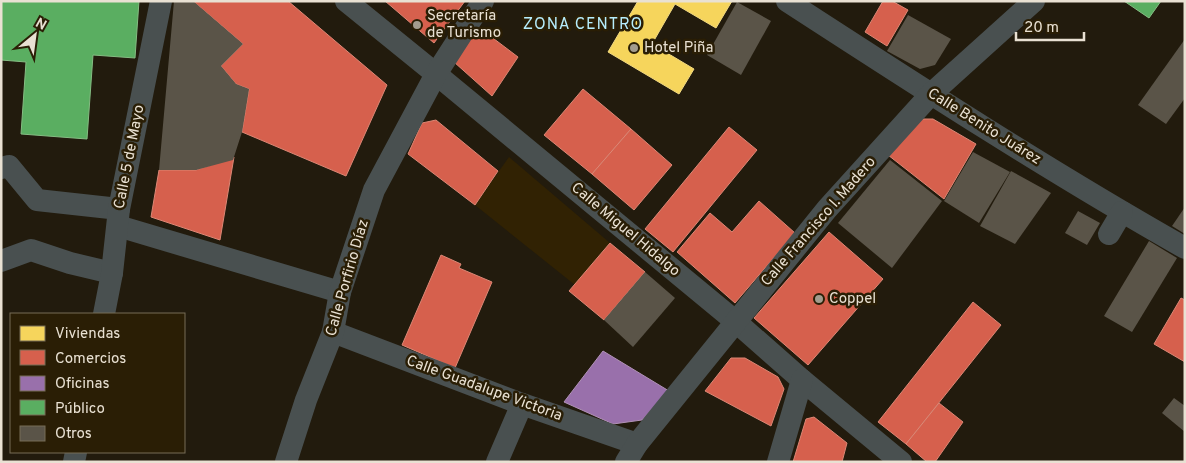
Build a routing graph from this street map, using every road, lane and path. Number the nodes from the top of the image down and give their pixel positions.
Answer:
1 (162, 1) edge
2 (346, 1) edge
3 (483, 1) edge
4 (788, 1) edge
5 (1034, 1) edge
6 (436, 74) junction
7 (931, 94) junction
8 (1, 168) edge
9 (1122, 212) junction
10 (118, 217) junction
11 (1109, 234) dead end
12 (1185, 248) edge
13 (1, 261) edge
14 (112, 273) junction
15 (340, 292) junction
16 (104, 313) edge
17 (735, 321) junction
18 (333, 332) junction
19 (802, 380) junction
20 (522, 404) junction
21 (632, 453) edge
22 (286, 462) edge
23 (497, 462) edge
24 (778, 462) edge
25 (901, 462) edge

1 - 10 street, Calle 5 de Mayo
2 - 6 street, Calle Miguel Hidalgo
3 - 6 street, Calle Porfirio Díaz
4 - 7 street, Calle Benito Juárez
5 - 7 street, Calle Francisco I. Madero
6 - 15 street, Calle Porfirio Díaz
6 - 17 street, Calle Miguel Hidalgo
7 - 9 street, Calle Benito Juárez
7 - 17 street, Calle Francisco I. Madero
8 - 10 street
9 - 11 street
9 - 12 street, Calle Benito Juárez
10 - 14 street, Calle 5 de Mayo
10 - 15 street
13 - 14 street
14 - 16 street, Calle 5 de Mayo
15 - 18 street, Calle Porfirio Díaz
17 - 19 street, Calle Miguel Hidalgo
17 - 21 street, Calle Francisco I. Madero
18 - 20 street, Calle Guadalupe Victoria
18 - 22 street, Calle Porfirio Díaz
19 - 24 street
19 - 25 street, Calle Miguel Hidalgo
20 - 21 street, Calle Guadalupe Victoria
20 - 23 street

